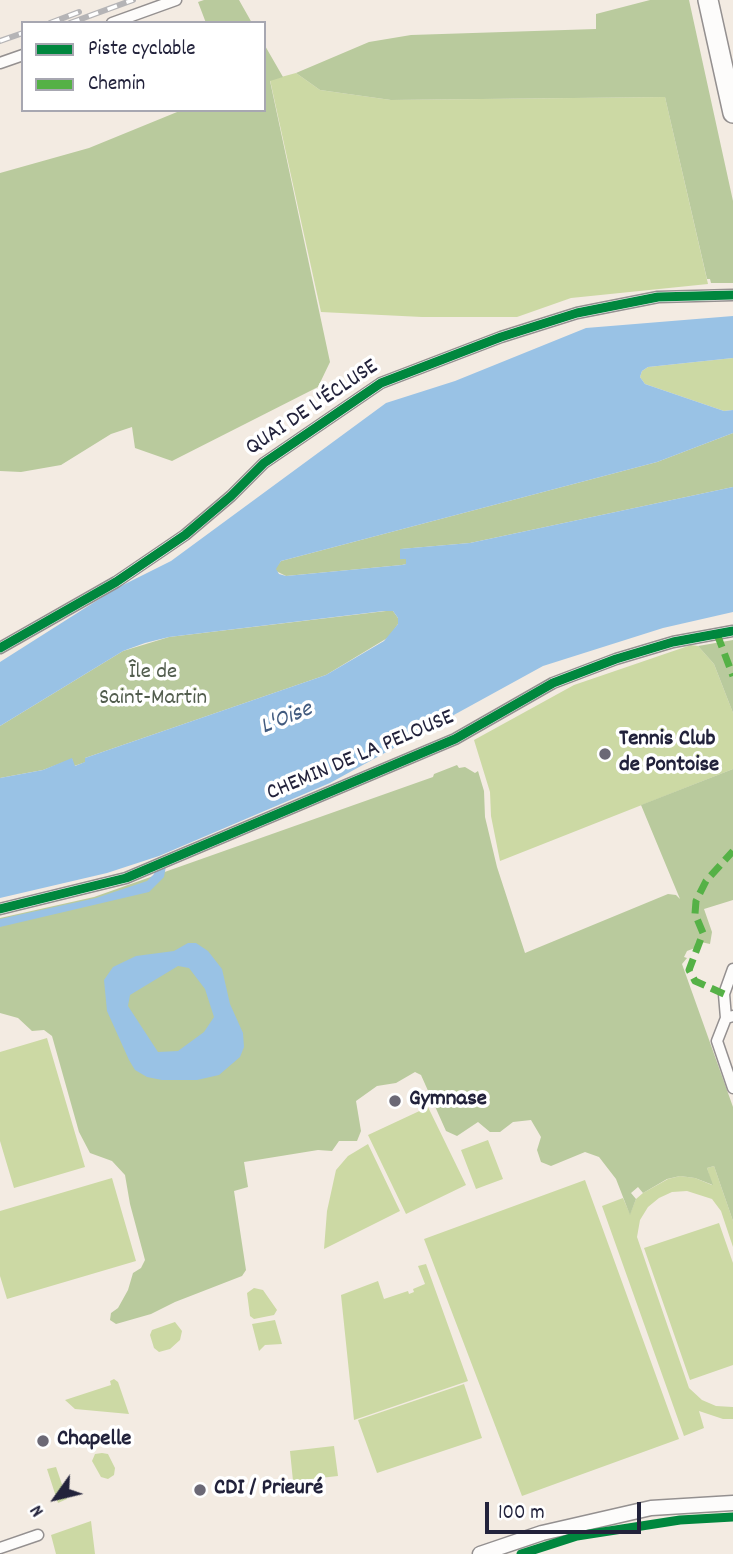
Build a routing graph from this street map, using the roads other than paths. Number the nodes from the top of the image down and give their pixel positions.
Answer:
1 (176, 0) edge
2 (708, 0) edge
3 (118, 21) edge
4 (21, 56) edge
5 (0, 63) edge
6 (733, 113) edge
7 (733, 295) edge
8 (733, 631) edge
9 (0, 648) edge
10 (0, 909) edge
11 (733, 969) edge
12 (729, 1017) edge
13 (733, 1088) edge
14 (733, 1503) edge
15 (38, 1535) dead end
16 (0, 1548) edge
17 (480, 1554) edge

1 - 3 street
2 - 6 highway
4 - 5 street
7 - 9 street, QUAI DE L'ÉCLUSE
8 - 10 street, CHEMIN DE LA PELOUSE
11 - 12 street
12 - 13 street
14 - 17 main road
15 - 16 street

